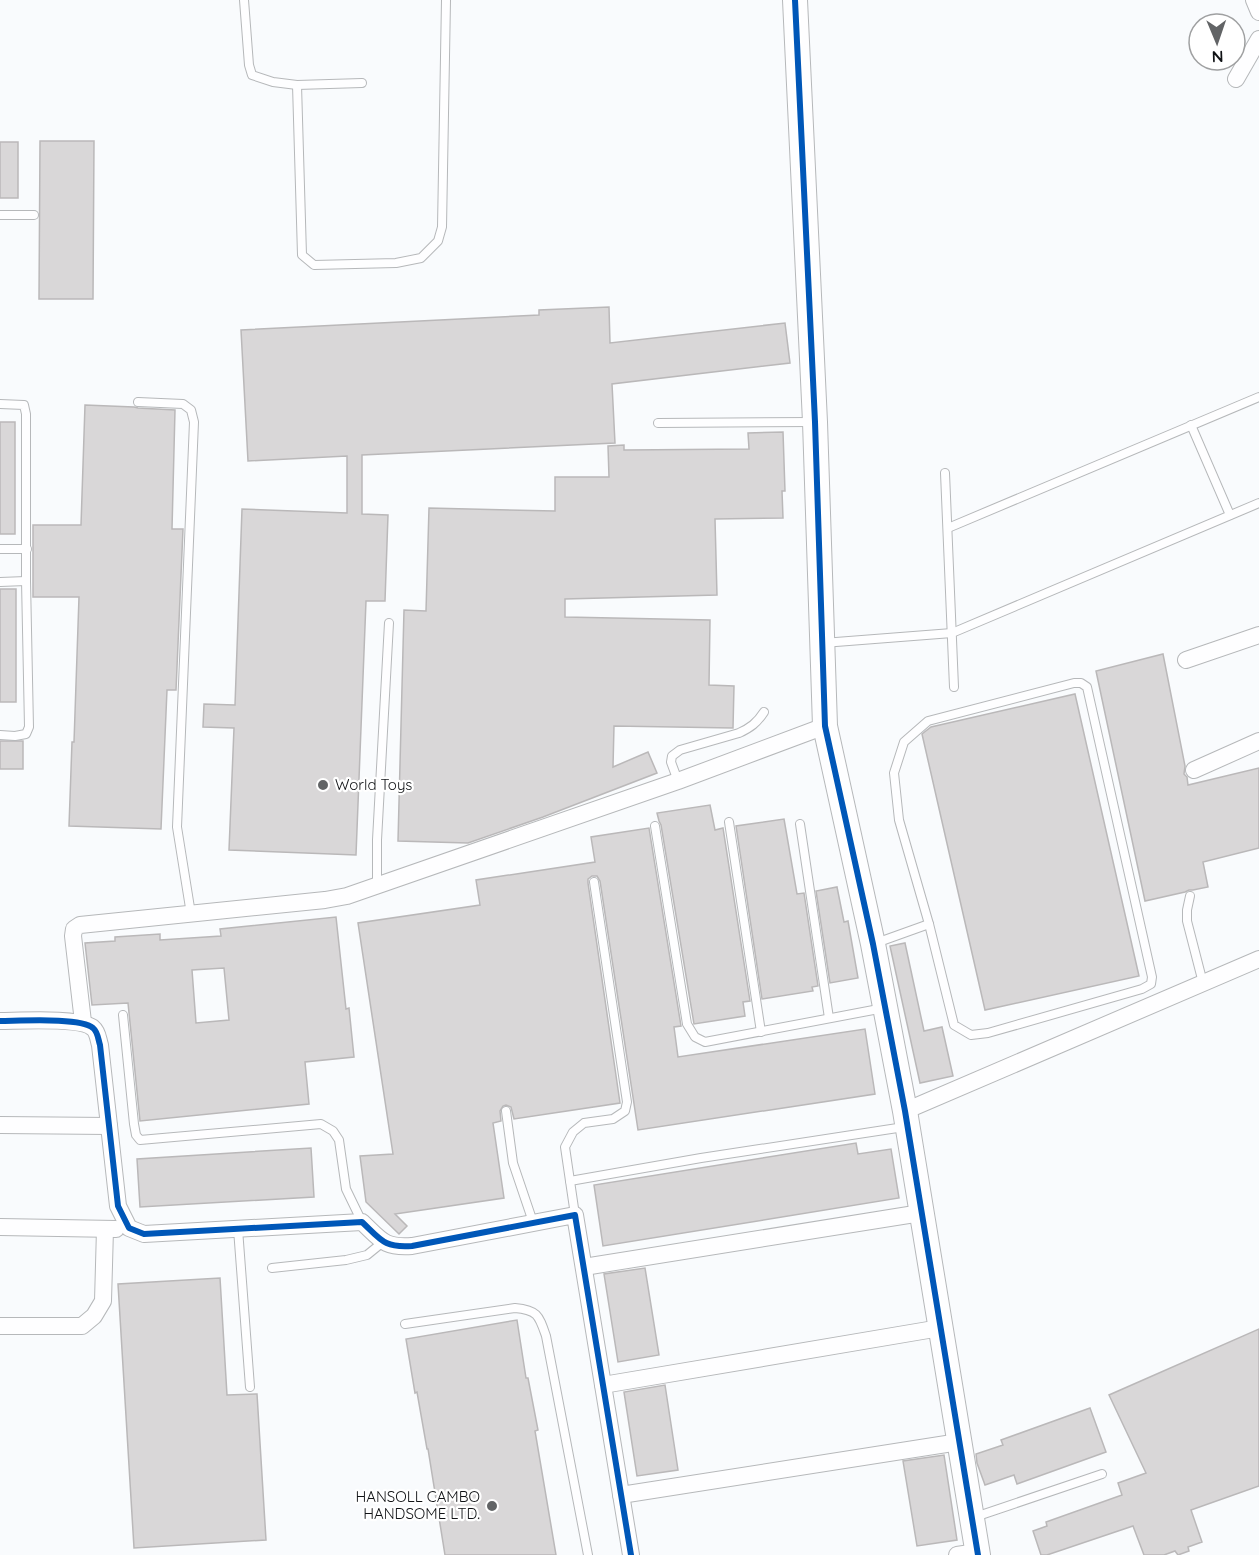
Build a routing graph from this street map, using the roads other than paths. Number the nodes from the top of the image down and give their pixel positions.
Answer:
1 (244, 0) edge
2 (446, 0) edge
3 (795, 0) edge
4 (1254, 0) edge
5 (1259, 12) edge
6 (1259, 39) edge
7 (1236, 79) dead end
8 (362, 83) dead end
9 (297, 85) junction
10 (0, 215) edge
11 (34, 215) dead end
12 (1259, 397) edge
13 (138, 402) dead end
14 (0, 404) edge
15 (815, 422) junction
16 (658, 423) dead end
17 (1191, 425) junction
18 (945, 473) dead end
19 (1259, 503) edge
20 (1230, 515) junction
21 (948, 528) junction
22 (0, 549) edge
23 (27, 549) junction
24 (26, 581) junction
25 (0, 582) edge
26 (389, 623) dead end
27 (952, 633) junction
28 (1259, 634) edge
29 (822, 643) junction
30 (1186, 660) dead end
31 (954, 687) dead end
32 (764, 712) dead end
33 (825, 726) junction
34 (0, 735) edge
35 (1259, 741) edge
36 (1194, 770) dead end
37 (678, 781) junction
38 (729, 822) dead end
39 (800, 824) dead end
40 (655, 826) dead end
41 (594, 882) dead end
42 (377, 886) junction
43 (1190, 896) dead end
44 (191, 914) junction
45 (929, 924) junction
46 (873, 944) junction
47 (1259, 959) edge
48 (1203, 983) junction
49 (884, 1008) junction
50 (123, 1016) dead end
51 (829, 1018) junction
52 (0, 1021) edge
53 (83, 1022) junction
54 (761, 1032) junction
55 (506, 1112) dead end
56 (906, 1119) junction
57 (0, 1125) edge
58 (109, 1126) junction
59 (570, 1180) junction
60 (921, 1213) junction
61 (575, 1215) junction
62 (362, 1222) junction
63 (533, 1222) junction
64 (0, 1227) edge
65 (129, 1228) junction
66 (105, 1229) junction
67 (238, 1229) junction
68 (383, 1242) junction
69 (584, 1267) junction
70 (272, 1268) dead end
71 (405, 1324) dead end
72 (0, 1326) edge
73 (940, 1328) junction
74 (603, 1385) junction
75 (250, 1388) dead end
76 (959, 1442) junction
77 (1102, 1474) dead end
78 (621, 1495) junction
79 (972, 1518) junction
80 (971, 1554) edge
81 (588, 1555) edge
82 (631, 1555) edge

1 - 9 lane
2 - 9 lane
3 - 15 street
4 - 5 street
6 - 7 street
8 - 9 lane
10 - 11 lane
12 - 17 lane
13 - 44 lane
14 - 23 lane
15 - 16 lane
15 - 29 street
17 - 20 lane
17 - 21 lane
18 - 21 lane
19 - 20 lane
20 - 27 lane
21 - 27 lane
22 - 23 lane
23 - 24 lane
24 - 25 lane
24 - 34 lane
26 - 42 lane
27 - 29 lane
27 - 31 lane
28 - 30 street
29 - 33 street
32 - 37 lane
33 - 37 street
33 - 46 street
35 - 36 street
37 - 42 street
38 - 54 lane
39 - 51 lane
40 - 54 lane
41 - 59 lane
42 - 44 street
43 - 48 lane
44 - 53 street
45 - 45 lane
45 - 46 lane
46 - 49 street
47 - 48 street
48 - 56 street
49 - 51 lane
49 - 56 street
50 - 62 lane
51 - 54 lane
52 - 53 street
53 - 58 street
55 - 63 lane
56 - 59 lane
56 - 60 street
57 - 58 street
58 - 65 street
59 - 61 lane
60 - 69 street
60 - 73 street
61 - 63 street
61 - 69 street
62 - 67 street
62 - 68 street
63 - 68 street
64 - 66 street
65 - 66 street
65 - 67 street
66 - 72 street
67 - 75 lane
68 - 70 lane
69 - 74 street
71 - 81 lane
73 - 74 street
73 - 76 street
74 - 78 street
76 - 78 street
76 - 79 street
77 - 79 lane
78 - 82 street
79 - 80 street

